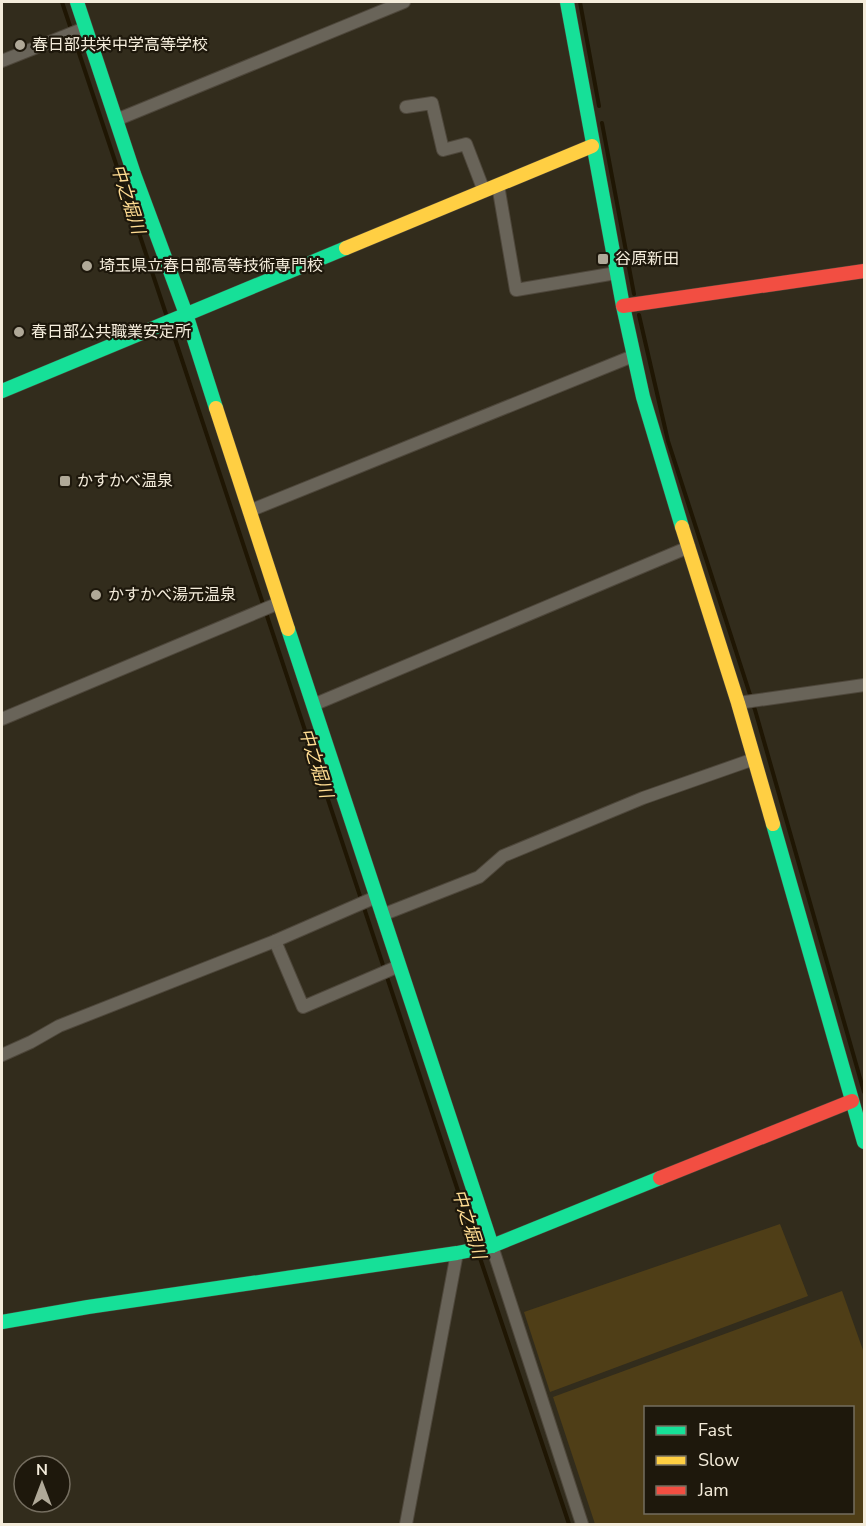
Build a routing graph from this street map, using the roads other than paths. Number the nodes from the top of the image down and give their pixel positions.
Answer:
1 (77, 2) edge
2 (404, 2) edge
3 (567, 2) edge
4 (85, 28) junction
5 (2, 61) edge
6 (406, 107) dead end
7 (116, 120) junction
8 (592, 146) junction
9 (498, 185) junction
10 (484, 190) junction
11 (864, 271) edge
12 (616, 273) junction
13 (623, 306) junction
14 (186, 314) junction
15 (633, 356) junction
16 (2, 391) edge
17 (249, 511) junction
18 (689, 547) junction
19 (275, 604) junction
20 (864, 685) edge
21 (741, 702) junction
22 (313, 705) junction
23 (2, 719) edge
24 (754, 759) junction
25 (376, 897) junction
26 (382, 915) junction
27 (275, 941) junction
28 (399, 966) junction
29 (2, 1055) edge
30 (858, 1101) edge
31 (864, 1142) edge
32 (489, 1246) junction
33 (463, 1252) junction
34 (2, 1322) edge
35 (406, 1524) edge
36 (582, 1524) edge

1 - 4 street
2 - 7 street
3 - 8 street
4 - 5 street
4 - 7 street
6 - 10 street
7 - 14 street
8 - 9 street
8 - 12 street
9 - 10 street
9 - 12 street
10 - 14 street
11 - 13 street
12 - 13 street
13 - 15 street
14 - 16 street
14 - 17 street
15 - 17 street
15 - 18 street
17 - 19 street
18 - 21 street
18 - 22 street
19 - 22 street
19 - 23 street
20 - 21 street
21 - 24 street
22 - 25 street
24 - 26 street
24 - 30 street
25 - 26 street
25 - 27 street
26 - 28 street
27 - 28 street
27 - 29 street
28 - 32 street
30 - 31 street
30 - 32 street
32 - 33 street
32 - 36 street
33 - 34 street
33 - 35 street

